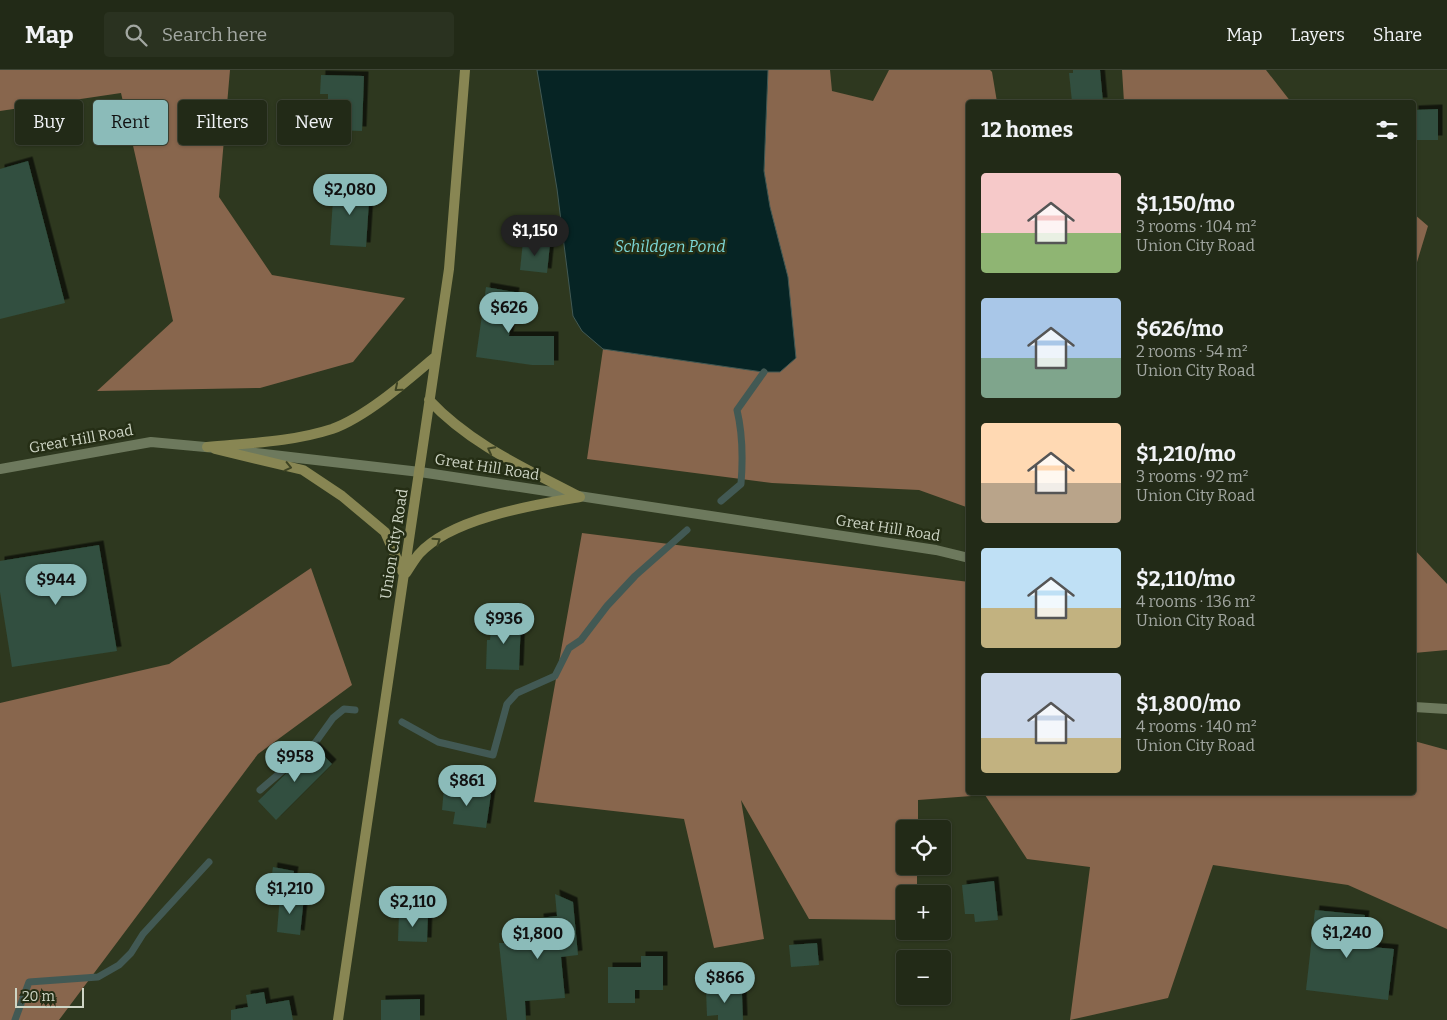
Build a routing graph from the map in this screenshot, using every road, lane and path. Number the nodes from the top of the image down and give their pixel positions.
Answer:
1 (465, 70) edge
2 (435, 357) junction
3 (430, 400) junction
4 (206, 447) junction
5 (0, 468) edge
6 (420, 472) junction
7 (580, 497) junction
8 (966, 557) edge
9 (404, 576) junction
10 (1416, 707) edge
11 (1447, 710) edge
12 (338, 1020) edge

1 - 2 main road, Union City Road
2 - 3 main road, Union City Road
2 -> 4 main road
3 - 6 main road, Union City Road
7 -> 3 main road
4 - 5 street, Great Hill Road
4 - 6 street, Great Hill Road
4 -> 9 main road
6 - 7 street, Great Hill Road
6 - 9 main road, Union City Road
7 - 8 street, Great Hill Road
9 -> 7 main road
9 - 12 main road, Union City Road
10 - 11 street

